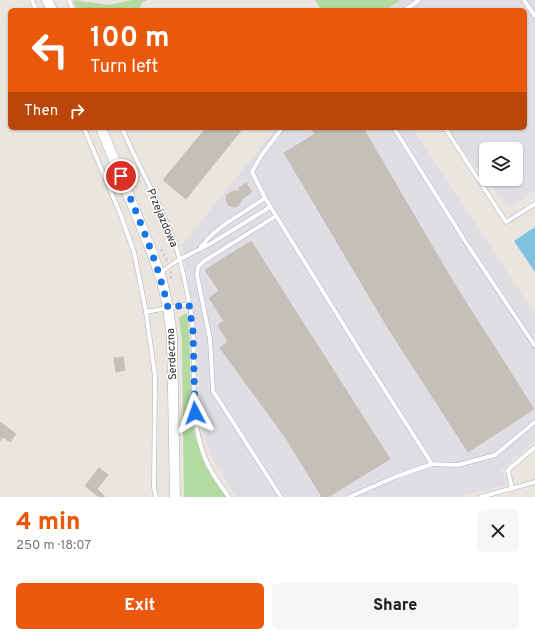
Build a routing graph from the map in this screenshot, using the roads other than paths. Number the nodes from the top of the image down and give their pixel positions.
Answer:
1 (419, 0) edge
2 (524, 0) edge
3 (408, 8) edge
4 (535, 16) edge
5 (85, 130) edge
6 (102, 130) edge
7 (123, 130) edge
8 (281, 130) edge
9 (395, 130) edge
10 (446, 130) edge
11 (265, 198) junction
12 (535, 204) edge
13 (270, 206) junction
14 (276, 216) junction
15 (200, 248) junction
16 (178, 260) junction
17 (159, 273) junction
18 (189, 304) junction
19 (168, 308) junction
20 (146, 312) junction
21 (535, 346) edge
22 (535, 422) edge
23 (535, 447) edge
24 (432, 464) junction
25 (535, 482) edge
26 (512, 489) junction
27 (156, 497) edge
28 (175, 497) edge
29 (228, 497) edge
30 (281, 497) edge
31 (349, 497) edge
32 (481, 497) edge

1 - 3 lane
2 - 4 lane
5 - 20 lane
6 - 17 street, Serdeczna
7 - 16 lane, Przejazdowa
8 - 11 lane
9 - 21 lane
10 - 12 lane
11 - 13 lane
11 - 15 lane
13 - 14 lane
13 - 15 lane
14 - 24 lane
14 - 30 lane
15 - 16 lane
16 - 17 lane
16 - 18 lane, Przejazdowa
17 - 19 street, Serdeczna
18 - 19 lane
18 - 29 lane, Przejazdowa
19 - 20 lane
19 - 28 street, Serdeczna
20 - 27 lane
22 - 24 lane
23 - 26 lane
24 - 31 lane
25 - 26 lane
26 - 32 lane

